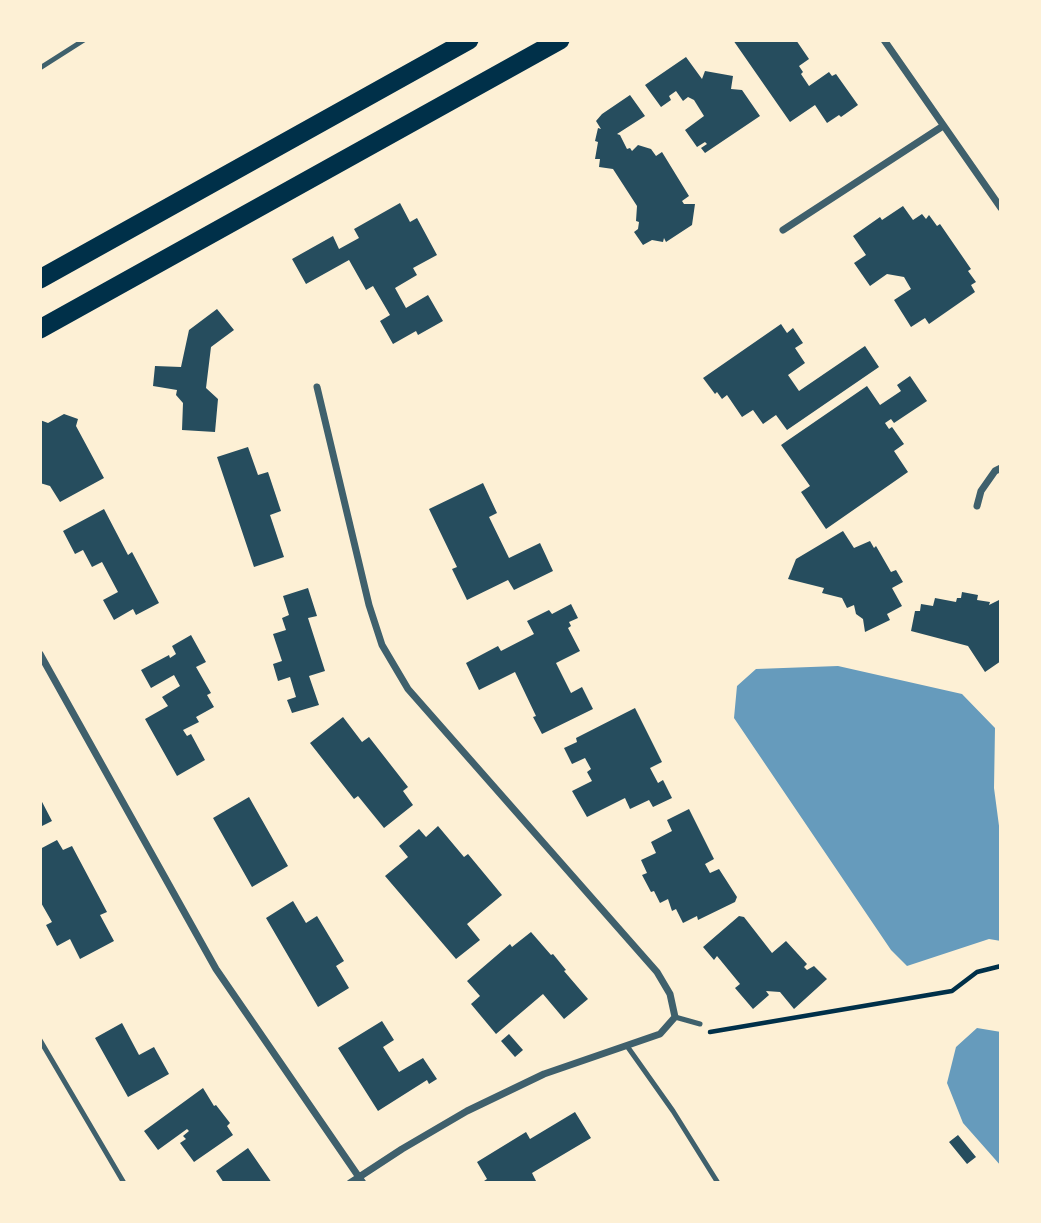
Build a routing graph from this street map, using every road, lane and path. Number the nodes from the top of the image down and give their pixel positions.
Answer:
1 (83, 40) edge
2 (469, 40) edge
3 (560, 40) edge
4 (884, 40) edge
5 (40, 68) edge
6 (943, 125) junction
7 (1001, 208) edge
8 (783, 230) dead end
9 (40, 279) edge
10 (40, 329) edge
11 (317, 387) dead end
12 (1001, 468) edge
13 (977, 506) dead end
14 (40, 654) edge
15 (1001, 966) edge
16 (675, 1017) junction
17 (700, 1024) joint
18 (40, 1040) edge
19 (627, 1046) junction
20 (361, 1180) edge
21 (124, 1183) edge
22 (350, 1183) edge
23 (718, 1183) edge

1 - 5 lane
2 - 9 highway
3 - 10 highway
4 - 6 street
6 - 7 street
6 - 8 street
11 - 16 street
12 - 13 street
14 - 20 street
15 - 17 path
16 - 17 lane
16 - 19 street
18 - 21 lane
19 - 20 street
19 - 23 lane
20 - 22 street

